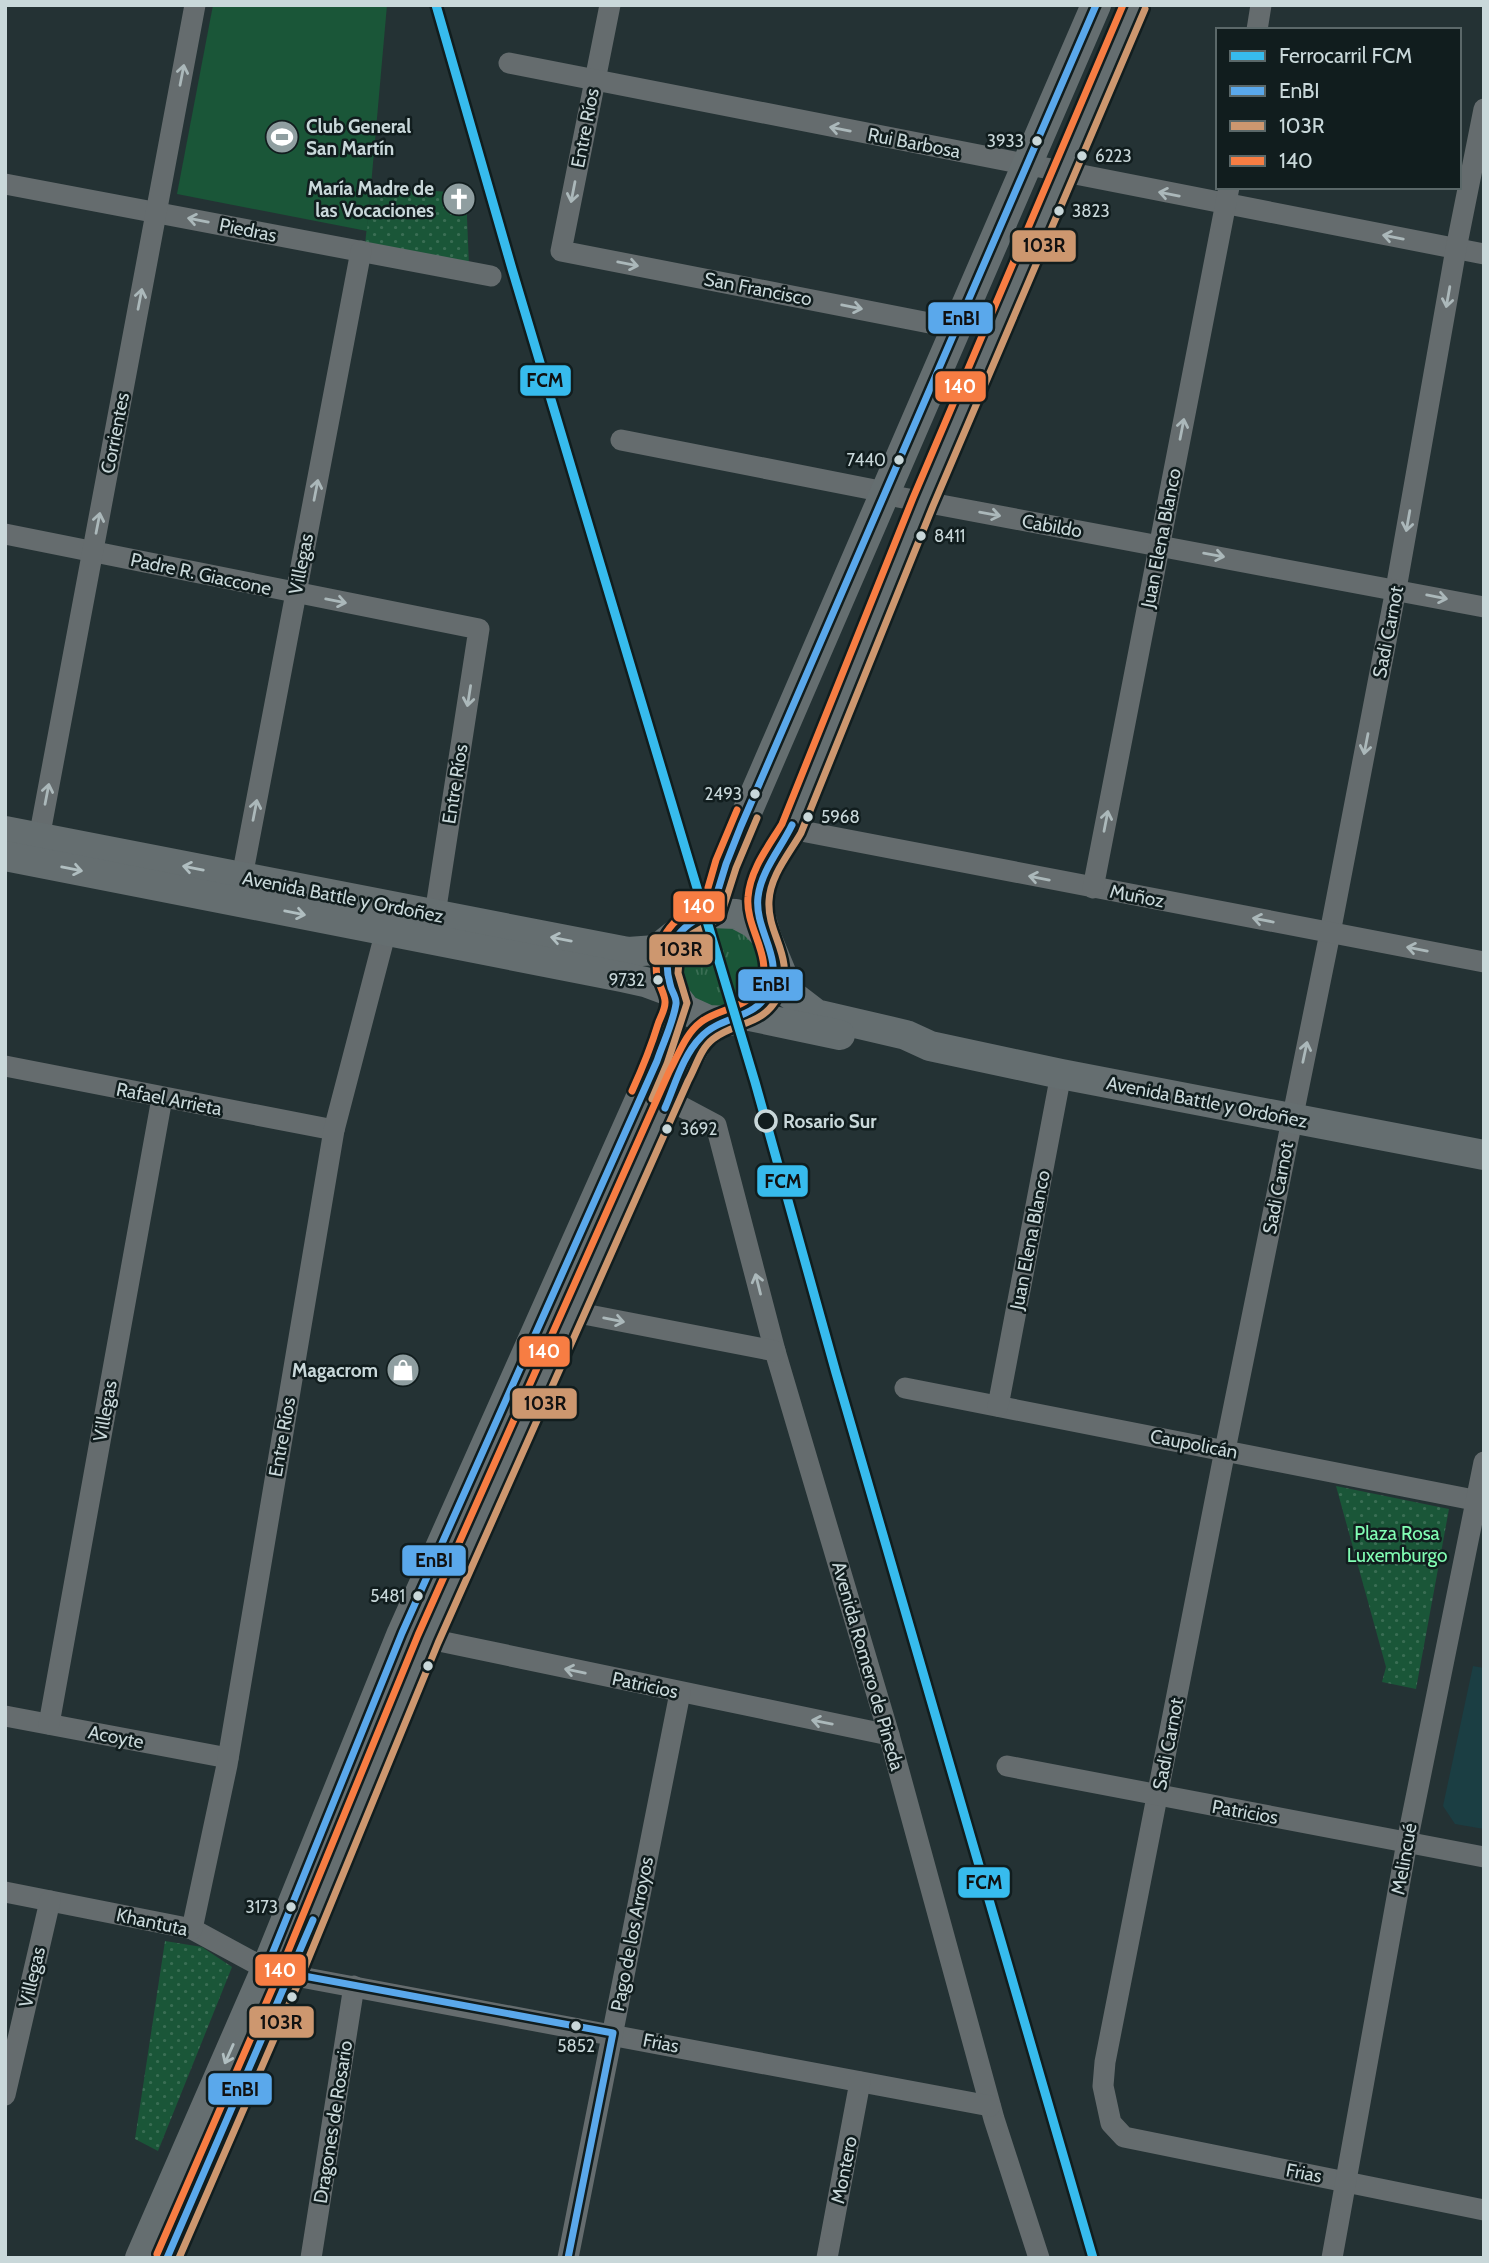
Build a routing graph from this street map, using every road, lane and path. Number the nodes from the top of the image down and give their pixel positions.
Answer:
1 (195, 5) edge
2 (610, 5) edge
3 (1096, 5) edge
4 (1135, 5) edge
5 (1261, 5) edge
6 (1256, 28) edge
7 (509, 63) dead end
8 (595, 80) junction
9 (1484, 109) edge
10 (1027, 166) junction
11 (1063, 173) junction
12 (5, 184) edge
13 (1227, 196) edge
14 (156, 212) junction
15 (1456, 249) junction
16 (361, 251) junction
17 (561, 251) joint
18 (1484, 254) edge
19 (491, 276) dead end
20 (955, 328) junction
21 (621, 440) dead end
22 (885, 492) junction
23 (923, 502) junction
24 (5, 534) edge
25 (1160, 545) junction
26 (93, 552) junction
27 (1396, 589) junction
28 (296, 594) junction
29 (1484, 607) edge
30 (479, 629) joint
31 (791, 829) junction
32 (5, 831) edge
33 (37, 850) junction
34 (5, 856) edge
35 (242, 877) junction
36 (1093, 888) junction
37 (711, 913) junction
38 (390, 919) junction
39 (433, 927) junction
40 (1330, 933) junction
41 (676, 934) junction
42 (771, 948) junction
43 (1484, 962) edge
44 (675, 997) junction
45 (733, 1018) junction
46 (930, 1046) junction
47 (5, 1066) edge
48 (1061, 1074) junction
49 (162, 1098) junction
50 (669, 1100) junction
51 (1292, 1118) junction
52 (334, 1130) junction
53 (1484, 1155) edge
54 (561, 1309) junction
55 (775, 1351) junction
56 (905, 1388) dead end
57 (998, 1406) junction
58 (1225, 1450) junction
59 (1484, 1462) edge
60 (1480, 1501) edge
61 (415, 1636) junction
62 (680, 1693) junction
63 (5, 1716) edge
64 (49, 1724) junction
65 (889, 1735) junction
66 (228, 1758) junction
67 (1007, 1766) dead end
68 (1158, 1796) junction
69 (1407, 1842) junction
70 (1484, 1857) edge
71 (5, 1892) edge
72 (50, 1901) junction
73 (192, 1929) junction
74 (278, 1972) junction
75 (354, 1986) junction
76 (612, 2033) junction
77 (860, 2082) junction
78 (5, 2095) edge
79 (990, 2106) junction
80 (1124, 2137) joint
81 (1346, 2182) junction
82 (1484, 2210) edge
83 (140, 2258) edge
84 (167, 2258) edge
85 (311, 2258) edge
86 (568, 2258) edge
87 (827, 2258) edge
88 (1039, 2258) edge
89 (1332, 2258) edge

14 -> 1 street, Corrientes
2 - 8 street, Entre Ríos
3 - 10 main road
4 - 11 main road
5 - 6 street
7 - 8 street, Rui Barbosa
10 -> 8 street, Rui Barbosa
8 -> 17 street, Entre Ríos
9 - 15 street, Sadi Carnot
10 - 11 street, Rui Barbosa
10 - 20 main road
13 -> 11 street, Rui Barbosa
11 - 23 main road
12 - 14 street, Piedras
15 -> 13 street, Rui Barbosa
25 -> 13 street, Juan Elena Blanco
16 -> 14 street, Piedras
26 -> 14 street, Corrientes
15 - 18 street, Rui Barbosa
15 -> 27 street, Sadi Carnot
16 - 19 street, Piedras
28 -> 16 street, Villegas
17 -> 20 street, San Francisco
20 - 22 main road
21 - 22 street, Cabildo
22 - 23 street, Cabildo
22 - 37 main road
23 -> 25 street, Cabildo
23 - 31 main road
24 - 26 street, Padre R. Giaccone
25 -> 27 street, Cabildo
36 -> 25 street, Juan Elena Blanco
26 - 28 street, Padre R. Giaccone
33 -> 26 street, Corrientes
27 -> 29 street, Cabildo
27 -> 40 street, Sadi Carnot
28 -> 30 street, Padre R. Giaccone
35 -> 28 street, Villegas
30 -> 39 street, Entre Ríos
36 -> 31 street, Muñoz
31 - 42 main road
32 - 33 main road, Avenida Battle y Ordoñez
33 - 34 main road, Avenida Battle y Ordoñez
35 -> 33 main road, Avenida Battle y Ordoñez
33 -> 38 main road, Avenida Battle y Ordoñez
35 - 38 main road, Avenida Battle y Ordoñez
40 -> 36 street, Muñoz
37 - 41 main road
37 - 42 main road
38 - 39 main road, Avenida Battle y Ordoñez
38 - 52 street, Entre Ríos
41 -> 39 main road, Avenida Battle y Ordoñez
39 - 44 main road, Avenida Battle y Ordoñez
43 -> 40 street, Muñoz
51 -> 40 street, Sadi Carnot
41 - 44 main road
42 - 45 main road
42 - 46 main road, Avenida Battle y Ordoñez
44 - 45 main road
44 - 54 main road
45 - 46 main road, Avenida Battle y Ordoñez
45 - 50 main road
46 - 48 main road, Avenida Battle y Ordoñez
47 - 49 street, Rafael Arrieta
48 - 51 main road, Avenida Battle y Ordoñez
48 - 57 street, Juan Elena Blanco
49 - 52 street, Rafael Arrieta
49 - 64 street, Villegas
50 - 54 main road
55 -> 50 street, Avenida Romero de Pineda
51 - 53 main road, Avenida Battle y Ordoñez
51 - 58 street, Sadi Carnot
52 - 66 street, Entre Ríos
54 -> 55 street
54 - 61 main road
55 - 65 street, Avenida Romero de Pineda
56 - 57 street, Caupolicán
57 - 58 street, Caupolicán
58 - 60 street, Caupolicán
58 - 68 street, Sadi Carnot
59 - 60 street, Melincué
60 - 69 street, Melincué
62 -> 61 street, Patricios
61 - 74 main road
65 -> 62 street, Patricios
62 - 76 street, Pago de los Arroyos
63 - 64 street, Acoyte
64 - 66 street, Acoyte
65 - 79 street, Avenida Romero de Pineda
66 - 73 street, Entre Ríos
67 - 68 street, Patricios
68 - 69 street, Patricios
68 - 80 street, Sadi Carnot
69 - 70 street, Patricios
69 - 81 street, Melincué
71 - 72 street, Khantuta
72 - 73 street, Khantuta
72 - 78 street, Villegas
73 - 74 street, Khantuta
74 - 75 street, Frias
74 -> 83 main road
74 - 84 main road
75 - 76 street, Frias
75 - 85 street, Dragones de Rosario
76 - 77 street, Frias
76 - 86 street, Pago de los Arroyos
77 - 79 street, Frias
77 - 87 street, Montero
79 - 88 street, Avenida Romero de Pineda
80 - 81 street, Frias
81 - 82 street, Frias
81 - 89 street, Melincué

